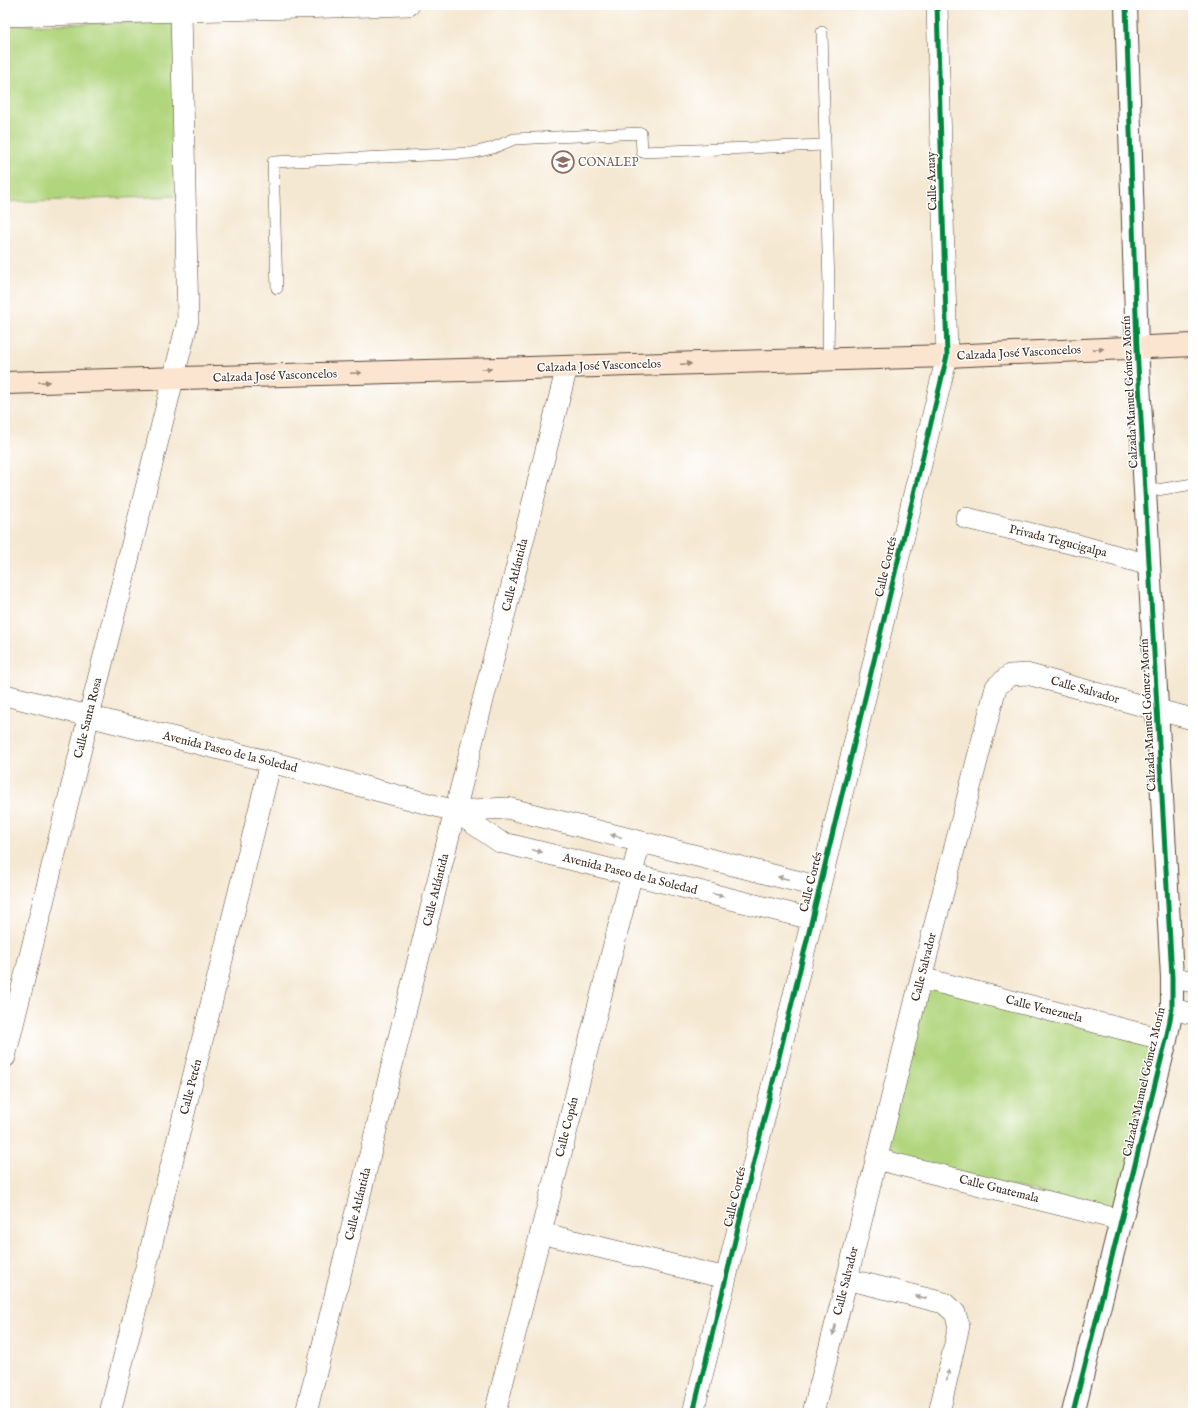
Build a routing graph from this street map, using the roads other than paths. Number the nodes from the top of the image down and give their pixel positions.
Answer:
1 (409, 5) edge
2 (937, 5) edge
3 (1126, 5) edge
4 (269, 7) edge
5 (98, 9) edge
6 (181, 11) junction
7 (5, 16) edge
8 (822, 32) dead end
9 (825, 145) junction
10 (277, 288) dead end
11 (1193, 345) edge
12 (1137, 347) junction
13 (947, 356) junction
14 (828, 359) junction
15 (567, 367) junction
16 (174, 378) junction
17 (5, 383) edge
18 (1193, 484) edge
19 (1145, 492) junction
20 (966, 518) dead end
21 (1149, 565) junction
22 (5, 695) edge
23 (1158, 710) junction
24 (89, 716) junction
25 (1193, 719) edge
26 (271, 762) junction
27 (455, 811) junction
28 (640, 842) junction
29 (632, 874) junction
30 (820, 887) junction
31 (812, 919) junction
32 (921, 978) junction
33 (1183, 980) edge
34 (1172, 1008) junction
35 (1193, 1014) edge
36 (1166, 1040) junction
37 (5, 1057) edge
38 (876, 1160) junction
39 (1121, 1220) junction
40 (541, 1233) junction
41 (726, 1278) junction
42 (848, 1279) junction
43 (110, 1413) edge
44 (306, 1413) edge
45 (495, 1413) edge
46 (693, 1413) edge
47 (813, 1413) edge
48 (939, 1413) edge
49 (1073, 1413) edge

1 - 4 street
2 - 13 street, Calle Azuay
3 - 12 street, Calzada Manuel Gómez Morín
4 - 6 street
5 - 6 street
5 - 7 street
6 - 16 street, Calle Santa Rosa
8 - 9 lane
9 - 10 lane
9 - 14 lane
11 - 12 main road, Calzada José Vasconcelos
13 -> 12 main road, Calzada José Vasconcelos
12 - 19 street, Calzada Manuel Gómez Morín
13 - 14 main road, Calzada José Vasconcelos
13 - 30 street, Calle Cortés
15 -> 14 main road, Calzada José Vasconcelos
16 -> 15 main road, Calzada José Vasconcelos
15 - 27 street, Calle Atlántida
17 -> 16 main road, Calzada José Vasconcelos
16 - 24 street, Calle Santa Rosa
18 - 19 lane
19 - 21 street, Calzada Manuel Gómez Morín
20 - 21 street, Privada Tegucigalpa
21 - 23 street, Calzada Manuel Gómez Morín
22 - 24 street, Avenida Paseo de la Soledad
23 - 25 street, Calle Salvador
23 - 32 street, Calle Salvador
23 - 33 street, Calzada Manuel Gómez Morín
24 - 26 street, Avenida Paseo de la Soledad
24 - 37 street, Calle Santa Rosa
26 - 27 street, Avenida Paseo de la Soledad
26 - 43 street, Calle Petén
28 -> 27 street, Avenida Paseo de la Soledad
27 -> 29 street, Avenida Paseo de la Soledad
27 - 44 street, Calle Atlántida
28 - 29 street, Calle Copán
30 -> 28 street, Avenida Paseo de la Soledad
29 -> 31 street, Avenida Paseo de la Soledad
29 - 40 street, Calle Copán
30 - 31 street, Calle Cortés
31 - 41 street, Calle Cortés
32 - 36 street, Calle Venezuela
32 - 38 street, Calle Salvador
33 - 34 street, Calzada Manuel Gómez Morín
34 - 35 street
34 - 36 street, Calzada Manuel Gómez Morín
36 - 39 street, Calzada Manuel Gómez Morín
38 - 39 street, Calle Guatemala
38 - 42 street, Calle Salvador
39 - 49 street, Calzada Manuel Gómez Morín
40 - 41 street
40 - 45 street, Calle Copán
41 - 46 street, Calle Cortés
42 -> 47 street, Calle Salvador
48 -> 42 street

